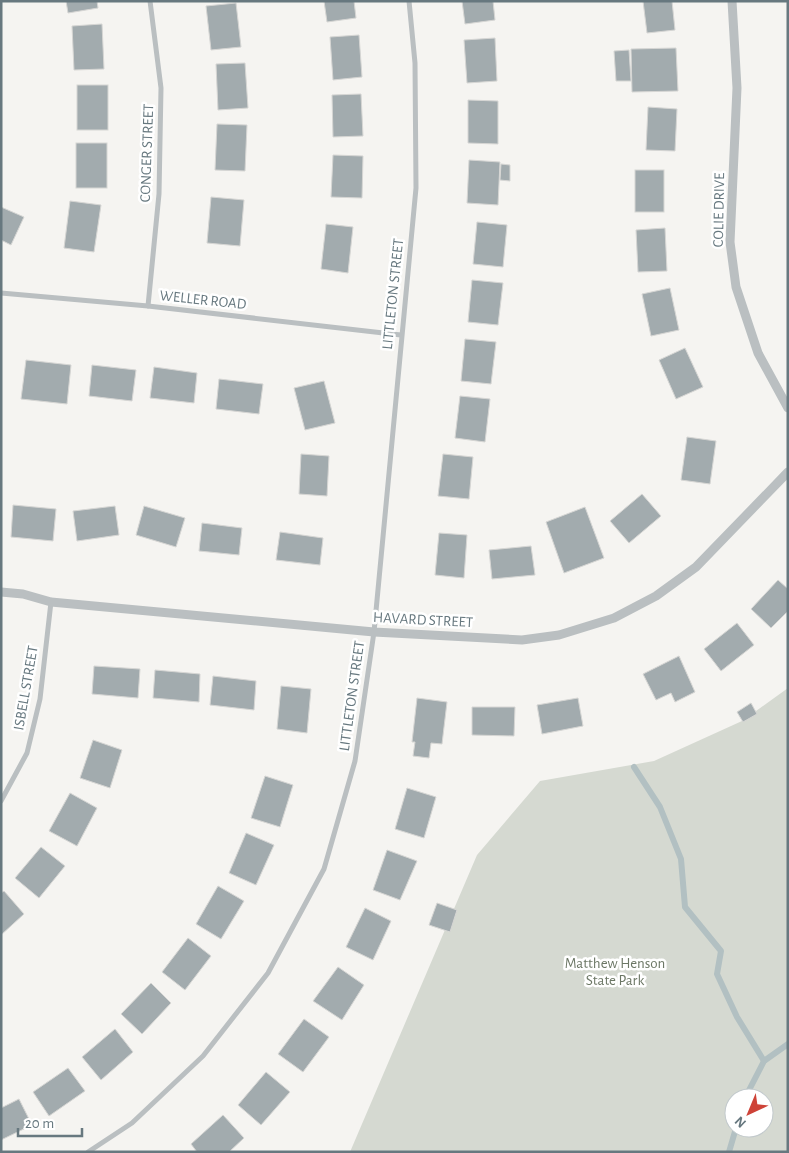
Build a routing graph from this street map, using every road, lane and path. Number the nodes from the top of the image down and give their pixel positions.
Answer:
1 (150, 1) edge
2 (409, 1) edge
3 (732, 1) edge
4 (1, 293) edge
5 (148, 306) junction
6 (401, 335) junction
7 (788, 408) edge
8 (788, 472) edge
9 (1, 592) edge
10 (51, 602) junction
11 (374, 632) junction
12 (1, 801) edge
13 (88, 1152) edge

1 - 5 street, CONGER STREET
2 - 6 street, LITTLETON STREET
3 - 7 street, COLIE DRIVE
4 - 5 street, WELLER ROAD
5 - 6 street, WELLER ROAD
6 - 11 street, LITTLETON STREET
8 - 11 street, HAVARD STREET
9 - 10 street, HAVARD STREET
10 - 11 street, HAVARD STREET
10 - 12 street, ISBELL STREET
11 - 13 street, LITTLETON STREET

